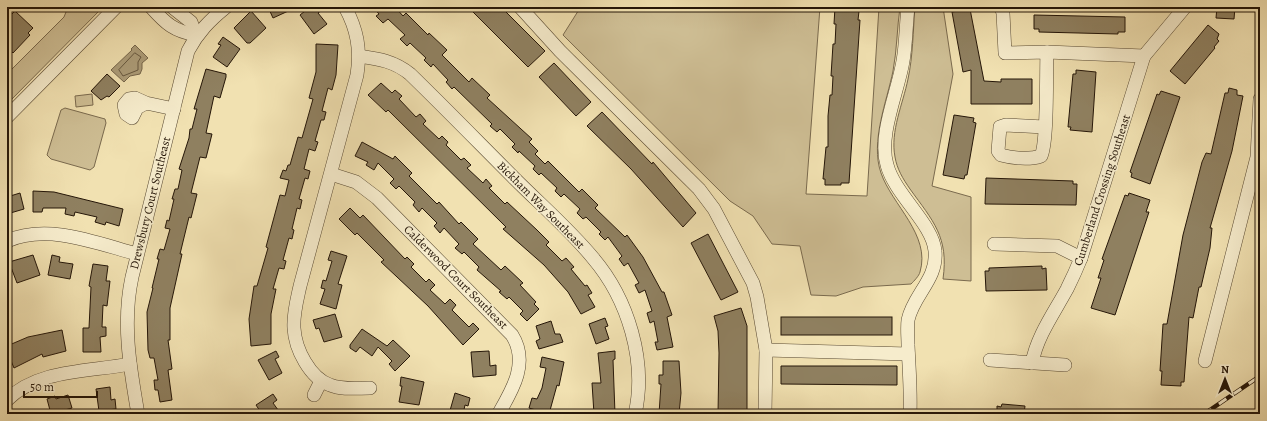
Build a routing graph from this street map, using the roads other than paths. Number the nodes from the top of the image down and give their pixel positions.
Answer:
1 (151, 7) edge
2 (172, 7) edge
3 (226, 7) edge
4 (345, 7) edge
5 (520, 7) edge
6 (908, 7) edge
7 (1001, 7) edge
8 (1185, 7) edge
9 (117, 8) edge
10 (196, 35) junction
11 (1047, 52) junction
12 (359, 56) junction
13 (1144, 56) junction
14 (1260, 99) edge
15 (146, 103) dead end
16 (174, 109) junction
17 (7, 117) edge
18 (1044, 127) dead end
19 (331, 174) junction
20 (7, 241) edge
21 (994, 244) dead end
22 (137, 254) junction
23 (1082, 258) junction
24 (766, 350) junction
25 (908, 354) junction
26 (990, 360) dead end
27 (1205, 361) dead end
28 (1032, 363) junction
29 (130, 364) junction
30 (1065, 365) dead end
31 (321, 381) junction
32 (370, 388) dead end
33 (314, 395) dead end
34 (7, 400) edge
35 (499, 413) dead end
36 (138, 414) edge
37 (635, 414) edge
38 (765, 414) edge
39 (910, 414) edge

1 - 10 street
2 - 10 street
3 - 10 street, Drewsbury Court Southeast
4 - 12 street
5 - 24 street
6 - 25 street
7 - 11 street
8 - 13 street
9 - 17 street
10 - 16 street, Drewsbury Court Southeast
11 - 13 street
11 - 18 street
12 - 19 street
12 - 37 street, Bickham Way Southeast
13 - 23 street, Cumberland Crossing Southeast
14 - 27 street
15 - 16 street
16 - 22 street, Drewsbury Court Southeast
19 - 31 street
19 - 35 street, Calderwood Court Southeast
20 - 22 street
21 - 23 street
22 - 29 street, Drewsbury Court Southeast
23 - 28 street, Cumberland Crossing Southeast
24 - 25 street
24 - 38 street
25 - 39 street
26 - 28 street
28 - 30 street
29 - 34 street
29 - 36 street, Drewsbury Court Southeast
31 - 32 street
31 - 33 street

